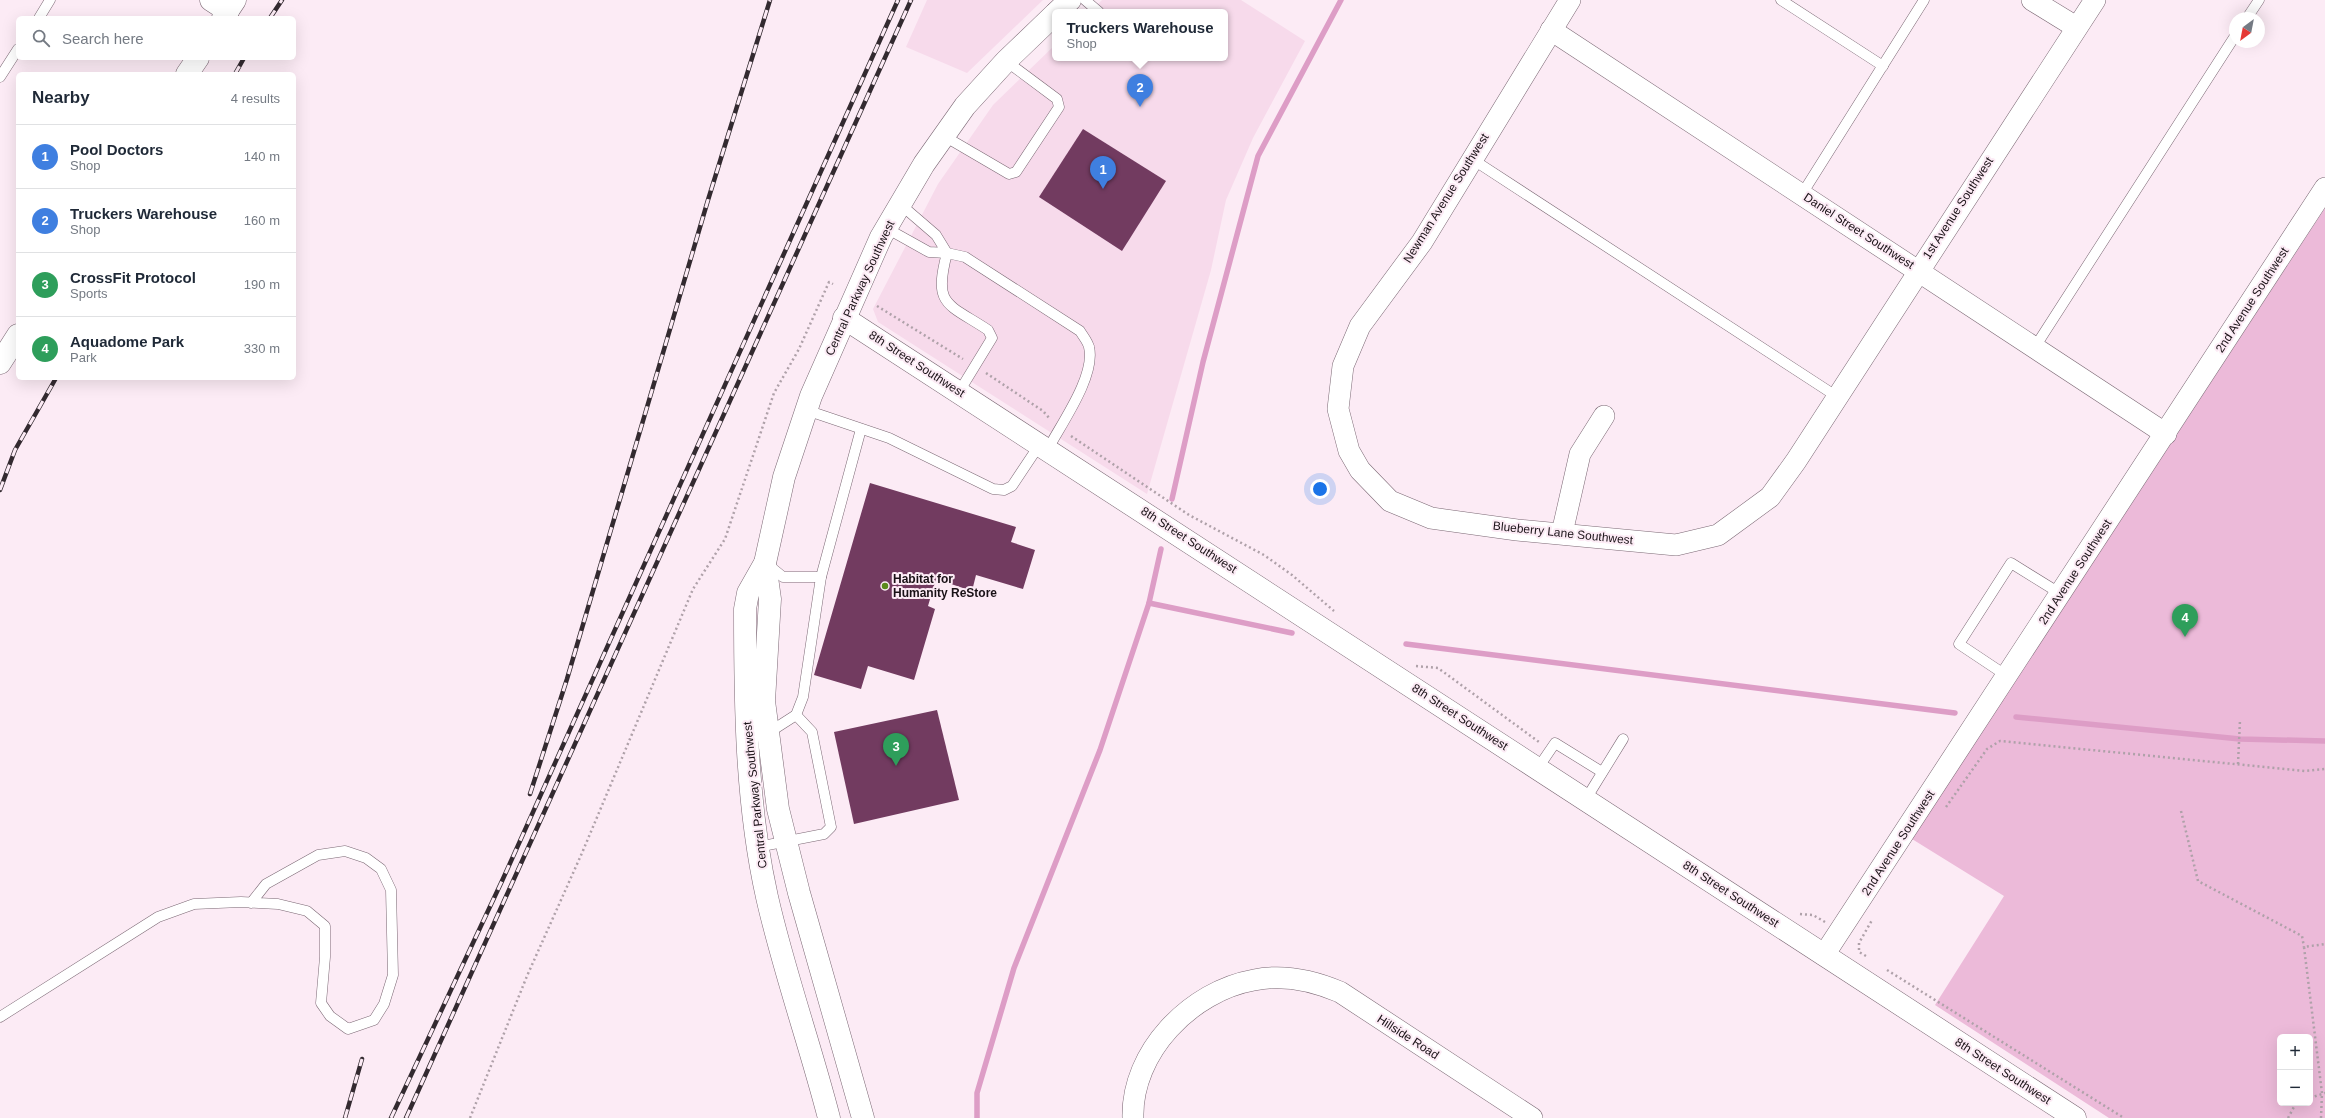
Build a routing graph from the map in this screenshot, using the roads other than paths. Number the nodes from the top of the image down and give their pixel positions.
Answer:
1 (50, 0) edge
2 (1070, 0) edge
3 (1085, 0) edge
4 (1570, 0) edge
5 (1781, 0) edge
6 (1924, 0) edge
7 (2032, 0) edge
8 (2095, 0) edge
9 (2259, 0) edge
10 (1060, 9) edge
11 (1096, 9) edge
12 (2251, 12) edge
13 (40, 16) edge
14 (1052, 17) edge
15 (2076, 27) junction
16 (1551, 30) junction
17 (2229, 45) edge
18 (16, 52) edge
19 (197, 60) edge
20 (1006, 61) junction
21 (1883, 66) junction
22 (188, 72) edge
23 (0, 77) edge
24 (944, 136) junction
25 (1472, 159) junction
26 (2325, 188) edge
27 (1802, 194) junction
28 (900, 204) junction
29 (886, 228) junction
30 (947, 253) junction
31 (1918, 270) junction
32 (844, 318) junction
33 (16, 339) edge
34 (2035, 347) junction
35 (0, 363) edge
36 (959, 392) junction
37 (1836, 396) junction
38 (806, 410) junction
39 (1604, 416) dead end
40 (861, 429) junction
41 (2166, 434) junction
42 (1044, 446) junction
43 (1360, 470) joint
44 (1770, 497) joint
45 (1562, 533) junction
46 (765, 562) junction
47 (821, 577) junction
48 (2061, 594) junction
49 (2007, 676) junction
50 (796, 715) junction
51 (768, 733) junction
52 (1623, 739) dead end
53 (1544, 759) junction
54 (1602, 772) junction
55 (1586, 799) junction
56 (786, 843) junction
57 (758, 848) junction
58 (251, 903) junction
59 (1824, 954) junction
60 (0, 1017) edge
61 (829, 1118) edge
62 (863, 1118) edge
63 (1133, 1118) edge
64 (1531, 1118) edge
65 (2075, 1118) edge

1 - 13 lane
2 - 10 street
3 - 11 lane
4 - 16 street, Newman Avenue Southwest
5 - 21 lane
6 - 21 lane
7 - 15 street
8 - 15 street, 1st Avenue Southwest
9 - 12 lane
14 - 20 street, Central Parkway Southwest
15 - 31 street, 1st Avenue Southwest
16 - 25 street, Newman Avenue Southwest
16 - 27 street, Daniel Street Southwest
17 - 34 lane
18 - 23 lane
19 - 22 street
20 - 24 street, Central Parkway Southwest
20 - 24 lane
21 - 27 lane
24 - 28 street, Central Parkway Southwest
25 - 37 lane
25 - 43 street, Newman Avenue Southwest
26 - 41 street, 2nd Avenue Southwest
27 - 31 street, Daniel Street Southwest
28 - 29 street, Central Parkway Southwest
28 - 30 lane
29 - 30 lane
29 - 32 street, Central Parkway Southwest
30 - 36 lane
30 - 42 lane
31 - 34 street, Daniel Street Southwest
31 - 37 street, 1st Avenue Southwest
32 - 36 street, 8th Street Southwest
32 - 38 street, Central Parkway Southwest
33 - 35 street
34 - 41 street, Daniel Street Southwest
36 - 42 street, 8th Street Southwest
37 - 44 street, 1st Avenue Southwest
38 - 40 lane
38 - 46 street, Central Parkway Southwest
39 - 45 street
40 - 42 lane
40 - 47 lane
41 - 48 street, 2nd Avenue Southwest
42 - 53 street, 8th Street Southwest
43 - 45 street, Blueberry Lane Southwest
44 - 45 street, Blueberry Lane Southwest
46 - 47 lane
46 - 51 street, Central Parkway Southwest
46 - 57 street, Central Parkway Southwest
47 - 50 lane
48 - 49 street, 2nd Avenue Southwest
48 - 49 lane
49 - 59 street, 2nd Avenue Southwest
50 - 51 lane
50 - 56 lane
51 - 56 street, Central Parkway Southwest
52 - 54 lane
53 - 54 lane
53 - 55 street, 8th Street Southwest
54 - 55 lane
55 - 59 street, 8th Street Southwest
56 - 57 lane
56 - 62 street, Central Parkway Southwest
57 - 61 street, Central Parkway Southwest
58 - 58 lane
58 - 60 lane
59 - 65 street, 8th Street Southwest
63 - 64 street, Hillside Road

